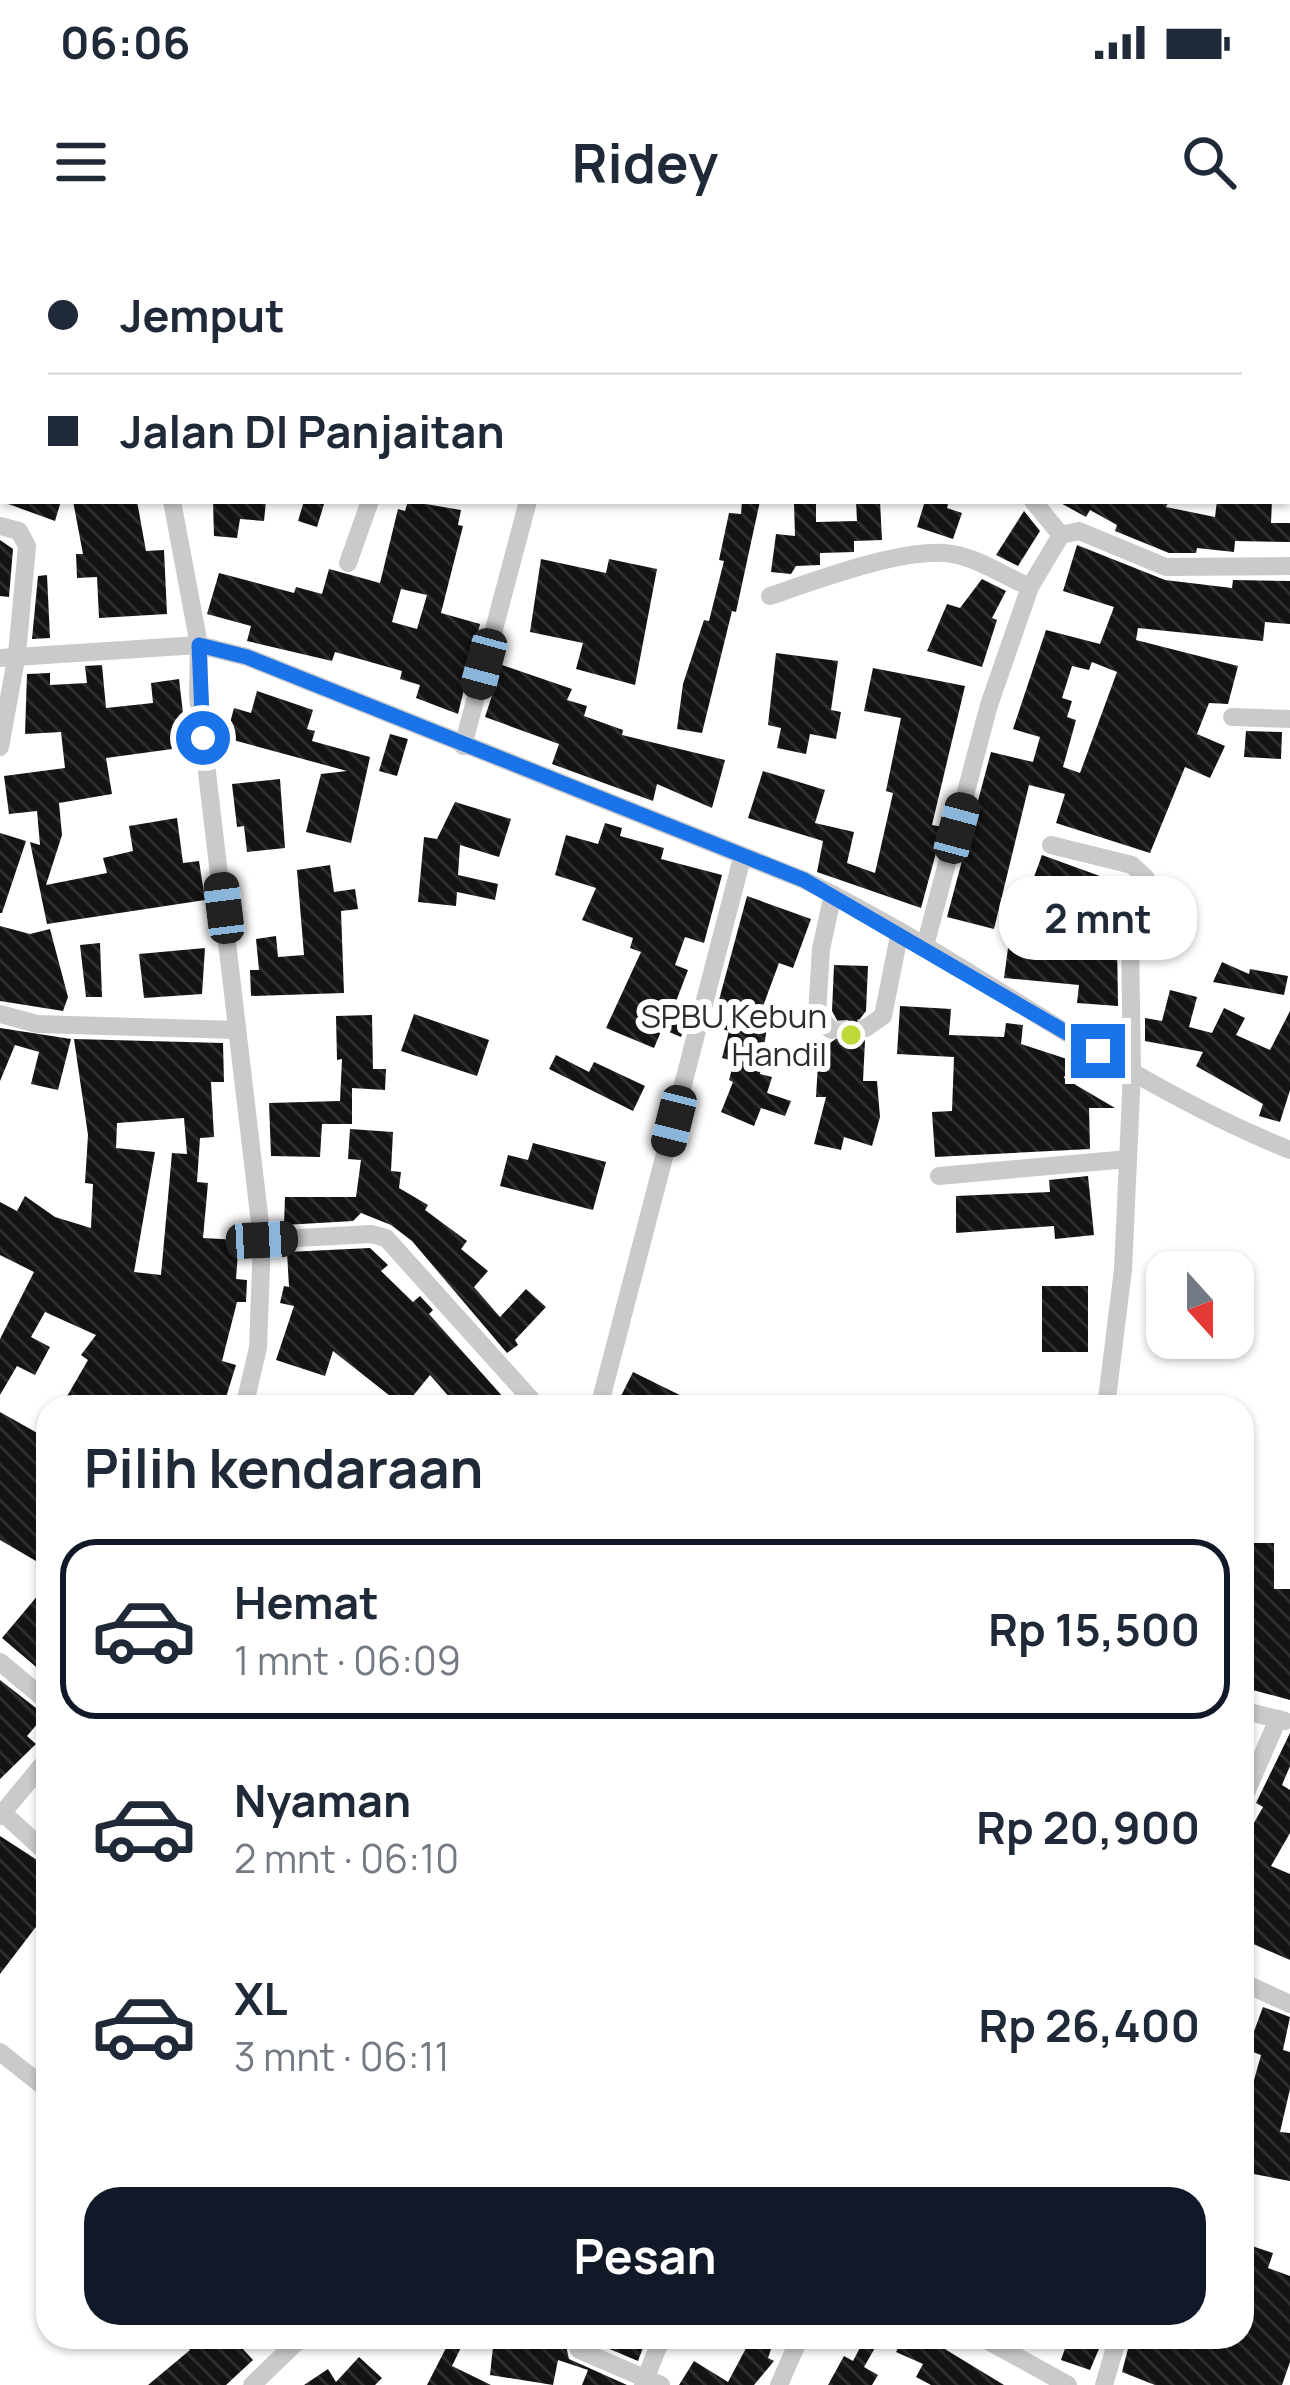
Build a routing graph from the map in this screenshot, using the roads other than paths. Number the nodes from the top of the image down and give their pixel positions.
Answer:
1 (173, 504) edge
2 (369, 504) edge
3 (527, 504) edge
4 (1035, 504) edge
5 (0, 526) edge
6 (1061, 535) junction
7 (348, 563) dead end
8 (1290, 566) edge
9 (1030, 587) junction
10 (770, 596) dead end
11 (199, 645) junction
12 (9, 656) edge
13 (1232, 717) dead end
14 (1290, 719) edge
15 (463, 746) junction
16 (0, 747) edge
17 (1051, 844) dead end
18 (742, 858) junction
19 (833, 894) junction
20 (900, 931) junction
21 (925, 946) junction
22 (0, 1015) edge
23 (866, 1028) dead end
24 (237, 1030) junction
25 (831, 1030) dead end
26 (1132, 1072) junction
27 (1290, 1150) edge
28 (1128, 1160) junction
29 (938, 1176) dead end
30 (262, 1240) junction
31 (247, 1395) edge
32 (527, 1395) edge
33 (601, 1395) edge
34 (1107, 1395) edge
35 (0, 1662) edge
36 (36, 1692) edge
37 (1254, 1713) edge
38 (1284, 1721) edge
39 (36, 1773) edge
40 (1254, 1779) edge
41 (2, 1815) edge
42 (36, 1844) edge
43 (1254, 1988) edge
44 (1290, 2004) edge
45 (0, 2052) edge
46 (36, 2080) edge
47 (290, 2349) edge
48 (659, 2349) edge
49 (795, 2349) edge
50 (1018, 2349) edge
51 (1114, 2349) edge
52 (579, 2350) dead end
53 (650, 2382) edge
54 (252, 2385) edge
55 (779, 2385) edge
56 (1068, 2385) edge
57 (1104, 2385) edge

1 - 11 street
2 - 7 street
3 - 15 street
4 - 6 street
5 - 12 street
6 - 8 street
6 - 9 street
9 - 10 street
9 - 21 street
11 - 12 street
11 - 15 street
11 - 24 street
12 - 16 street
13 - 14 street
15 - 18 street
17 - 26 street
18 - 19 street
18 - 33 street
19 - 20 street
19 - 25 street
20 - 21 street
20 - 23 street
21 - 26 street
22 - 24 street
24 - 30 street
26 - 27 street
26 - 28 street
28 - 29 street
28 - 34 street
30 - 31 street
30 - 32 street
35 - 36 street
37 - 38 street
38 - 40 street
39 - 41 street
41 - 42 street
43 - 44 street
45 - 46 street
47 - 54 street
48 - 53 street
49 - 55 street
50 - 56 street
51 - 57 street
52 - 53 street

